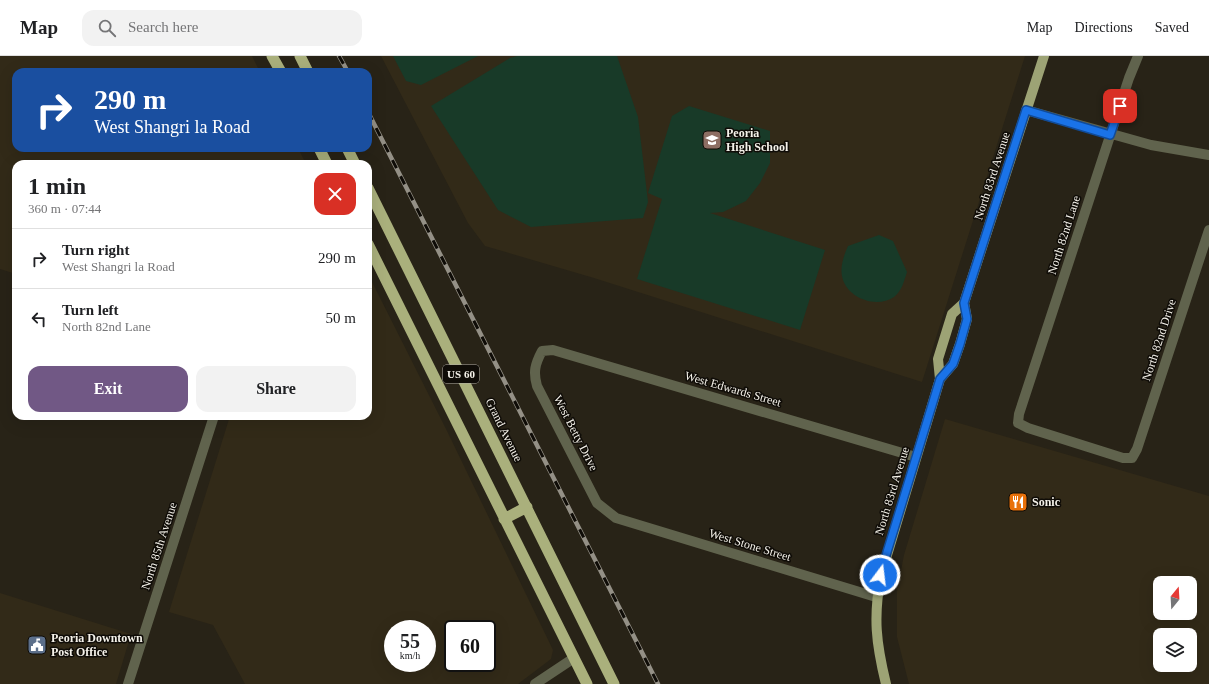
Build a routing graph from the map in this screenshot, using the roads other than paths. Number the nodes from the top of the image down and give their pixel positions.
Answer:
1 (272, 56) edge
2 (300, 56) edge
3 (1044, 56) edge
4 (1138, 56) edge
5 (279, 68) edge
6 (306, 68) edge
7 (1026, 110) junction
8 (1110, 135) junction
9 (1209, 155) edge
10 (372, 196) edge
11 (1209, 230) edge
12 (372, 252) edge
13 (964, 303) junction
14 (542, 351) joint
15 (940, 379) junction
16 (213, 420) edge
17 (916, 457) junction
18 (1132, 458) joint
19 (527, 507) junction
20 (616, 518) joint
21 (504, 519) junction
22 (876, 598) junction
23 (574, 658) junction
24 (128, 684) edge
25 (535, 684) edge
26 (587, 684) edge
27 (614, 684) edge
28 (886, 684) edge

1 - 5 highway
2 - 6 highway
3 - 7 main road, North 83rd Avenue
4 - 8 street, North 82nd Lane
7 - 8 street
7 - 13 main road, North 83rd Avenue
8 - 9 street
8 - 18 street, North 82nd Lane
10 - 19 highway, Grand Avenue / US 60
11 - 18 street, North 82nd Drive
12 - 21 highway, US 60
13 - 15 main road, North 83rd Avenue
13 - 15 main road, North 83rd Avenue
14 - 17 street, West Edwards Street
14 - 20 street, West Betty Drive
15 - 17 main road, North 83rd Avenue
16 - 24 street, North 85th Avenue
17 - 22 main road, North 83rd Avenue
19 - 21 highway
19 - 27 highway, Grand Avenue / US 60
20 - 22 street, West Stone Street
21 - 23 highway, US 60
22 - 28 main road, North 83rd Avenue
23 - 25 street
23 - 26 highway, US 60

